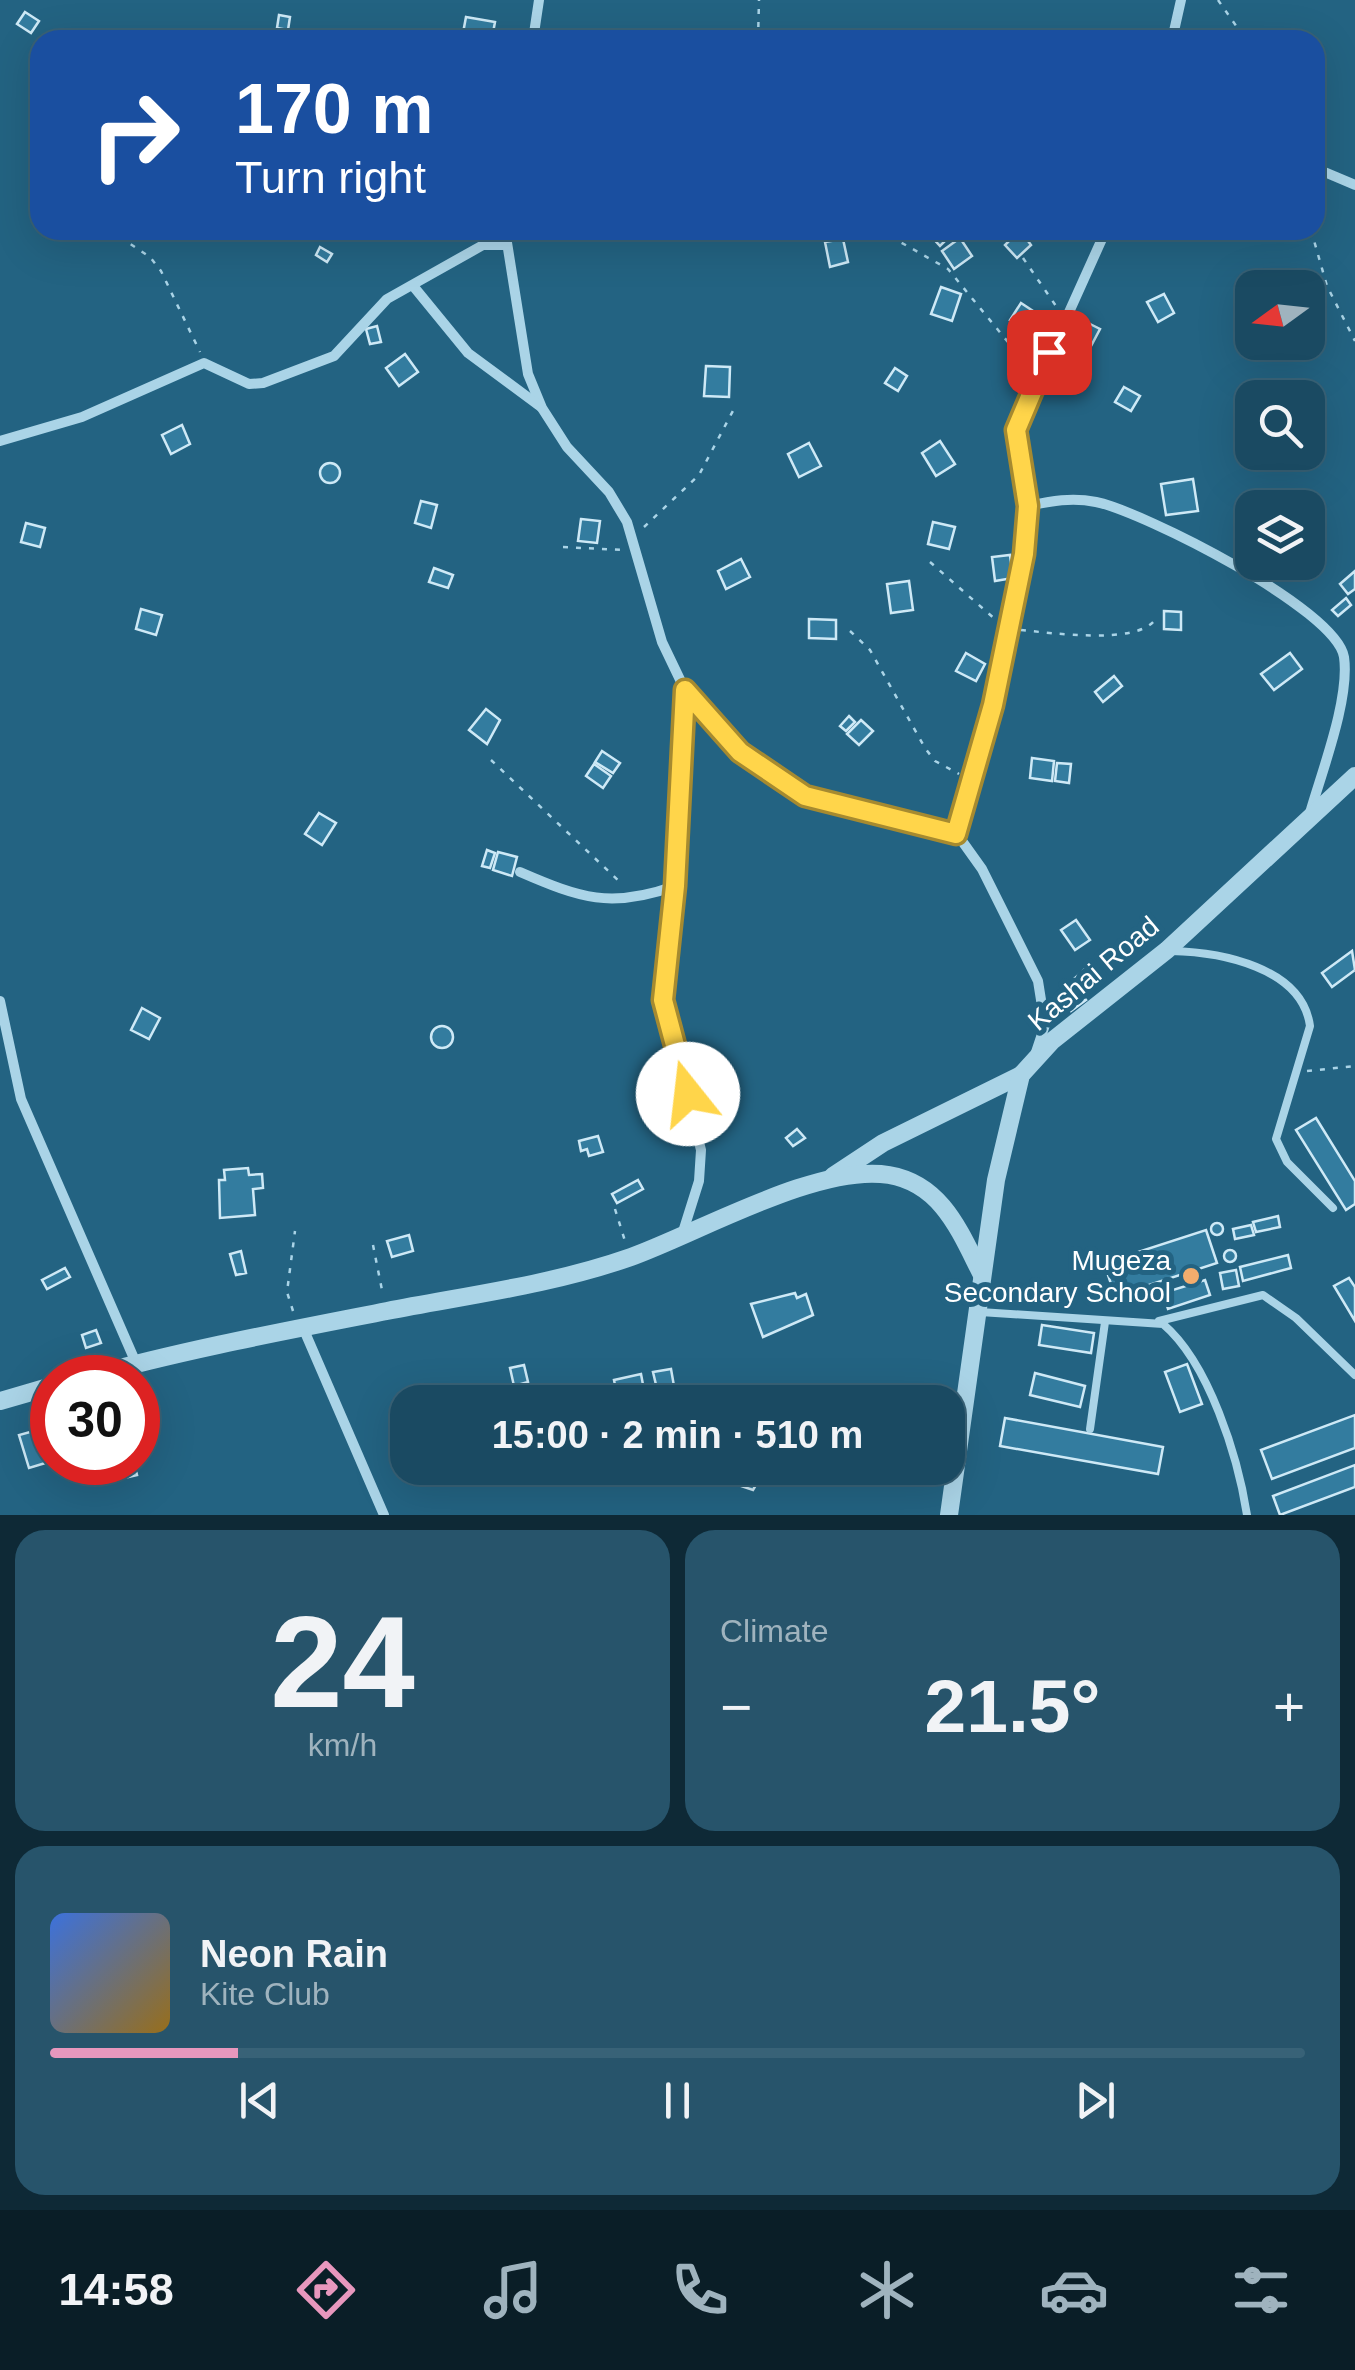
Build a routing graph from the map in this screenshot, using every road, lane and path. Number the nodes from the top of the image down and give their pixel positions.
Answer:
1 (539, 0) edge
2 (759, 0) edge
3 (1181, 0) edge
4 (1218, 0) edge
5 (534, 30) edge
6 (758, 30) edge
7 (1174, 30) edge
8 (1239, 30) edge
9 (1325, 172) edge
10 (1355, 185) edge
11 (124, 240) edge
12 (506, 240) edge
13 (521, 240) edge
14 (897, 240) edge
15 (1101, 240) edge
16 (1315, 240) edge
17 (506, 244) junction
18 (1024, 258) dead end
19 (414, 286) junction
20 (1064, 318) junction
21 (1355, 341) edge
22 (204, 363) junction
23 (1034, 386) junction
24 (735, 406) dead end
25 (542, 408) junction
26 (0, 441) edge
27 (1028, 506) junction
28 (632, 538) junction
29 (564, 547) dead end
30 (638, 555) junction
31 (930, 562) dead end
32 (1155, 620) dead end
33 (1008, 628) junction
34 (850, 631) dead end
35 (685, 690) junction
36 (492, 760) dead end
37 (1355, 776) edge
38 (969, 780) junction
39 (1310, 814) junction
40 (956, 834) junction
41 (520, 872) dead end
42 (675, 886) junction
43 (639, 899) junction
44 (1167, 950) junction
45 (0, 1000) edge
46 (1034, 1058) junction
47 (1355, 1066) edge
48 (1296, 1072) junction
49 (1021, 1075) junction
50 (824, 1182) junction
51 (1333, 1208) dead end
52 (615, 1209) dead end
53 (295, 1232) dead end
54 (682, 1236) junction
55 (373, 1245) dead end
56 (630, 1257) junction
57 (982, 1275) junction
58 (976, 1311) junction
59 (386, 1312) junction
60 (1105, 1322) junction
61 (1154, 1322) junction
62 (304, 1330) junction
63 (132, 1355) edge
64 (160, 1358) edge
65 (1355, 1375) edge
66 (30, 1392) edge
67 (0, 1401) edge
68 (1090, 1430) dead end
69 (384, 1515) edge
70 (949, 1515) edge
71 (1247, 1515) edge

1 - 5 street
2 - 6 path
3 - 7 street
4 - 8 path
9 - 10 street
11 - 22 path
12 - 17 street
13 - 17 path
14 - 23 path
15 - 20 street
16 - 21 path
17 - 19 street
17 - 25 street
18 - 20 path
19 - 22 street
19 - 25 street
20 - 23 street
22 - 26 street
23 - 27 street
24 - 28 path
25 - 28 street
27 - 33 street
27 - 39 street
28 - 30 street
29 - 30 path
30 - 35 street
31 - 33 path
32 - 33 path
33 - 38 street
34 - 38 path
35 - 40 street
35 - 42 street
36 - 43 path
37 - 39 street, Kashai Road
38 - 40 street
39 - 44 street, Kashai Road
40 - 46 street
41 - 43 street
42 - 43 street
42 - 54 street
44 - 46 street, Kashai Road
44 - 48 lane
45 - 63 street
46 - 49 street, Kashai Road
47 - 48 path
48 - 51 lane
49 - 50 street
49 - 57 street, Kashai Road
50 - 54 street
50 - 57 street
52 - 56 path
53 - 62 path
54 - 56 street
55 - 59 path
56 - 59 street
57 - 58 street, Kashai Road
58 - 60 lane
58 - 70 street, Kashai Road
59 - 62 street
60 - 61 lane
60 - 68 lane
61 - 65 lane
61 - 71 lane
62 - 64 street
62 - 69 street
66 - 67 street

